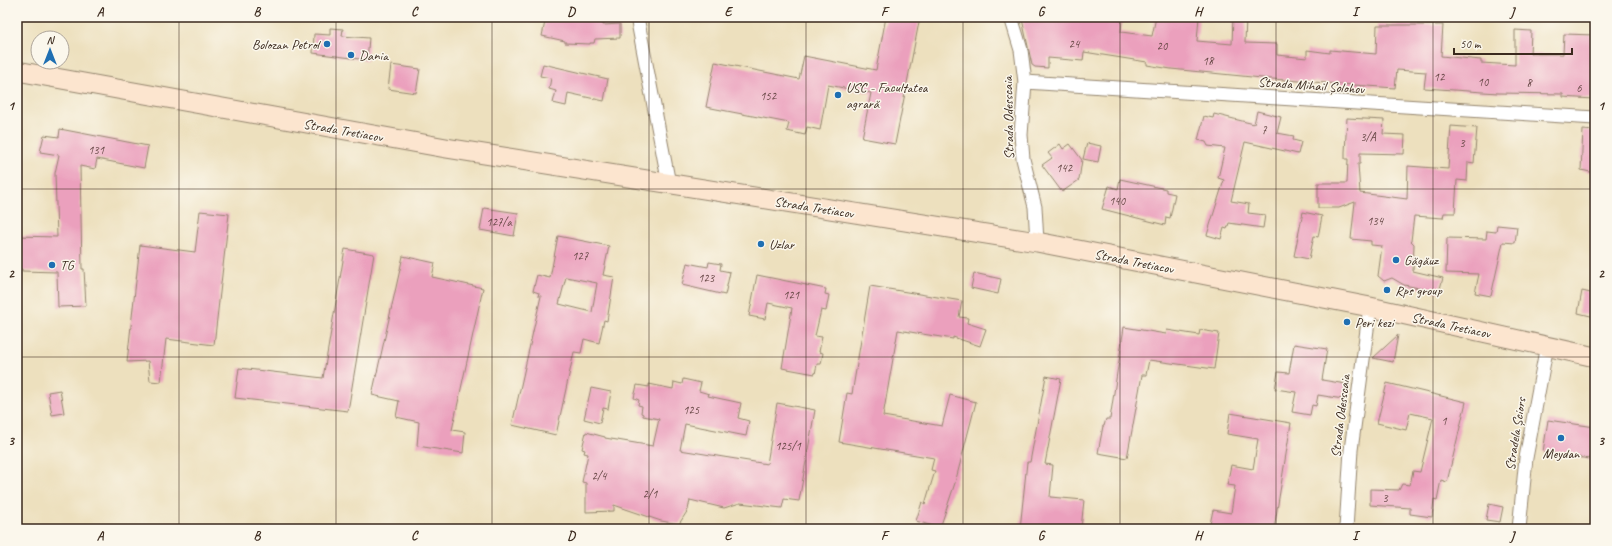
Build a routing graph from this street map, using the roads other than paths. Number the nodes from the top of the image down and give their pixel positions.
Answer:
1 (637, 17) edge
2 (1011, 17) edge
3 (17, 71) edge
4 (1025, 82) junction
5 (1595, 118) edge
6 (669, 184) junction
7 (1037, 242) junction
8 (1370, 307) junction
9 (1547, 345) junction
10 (1595, 357) edge
11 (1346, 529) edge
12 (1519, 529) edge

1 - 6 street
2 - 4 street, Strada Odesscaia
3 - 6 street, Strada Tretiacov
4 - 5 street, Strada Mihail Șolohov
4 - 7 street, Strada Odesscaia
6 - 7 street, Strada Tretiacov
7 - 8 street, Strada Tretiacov
8 - 9 street, Strada Tretiacov
8 - 11 street, Strada Odesscaia
9 - 10 street, Strada Tretiacov
9 - 12 street, Stradela Șciors

